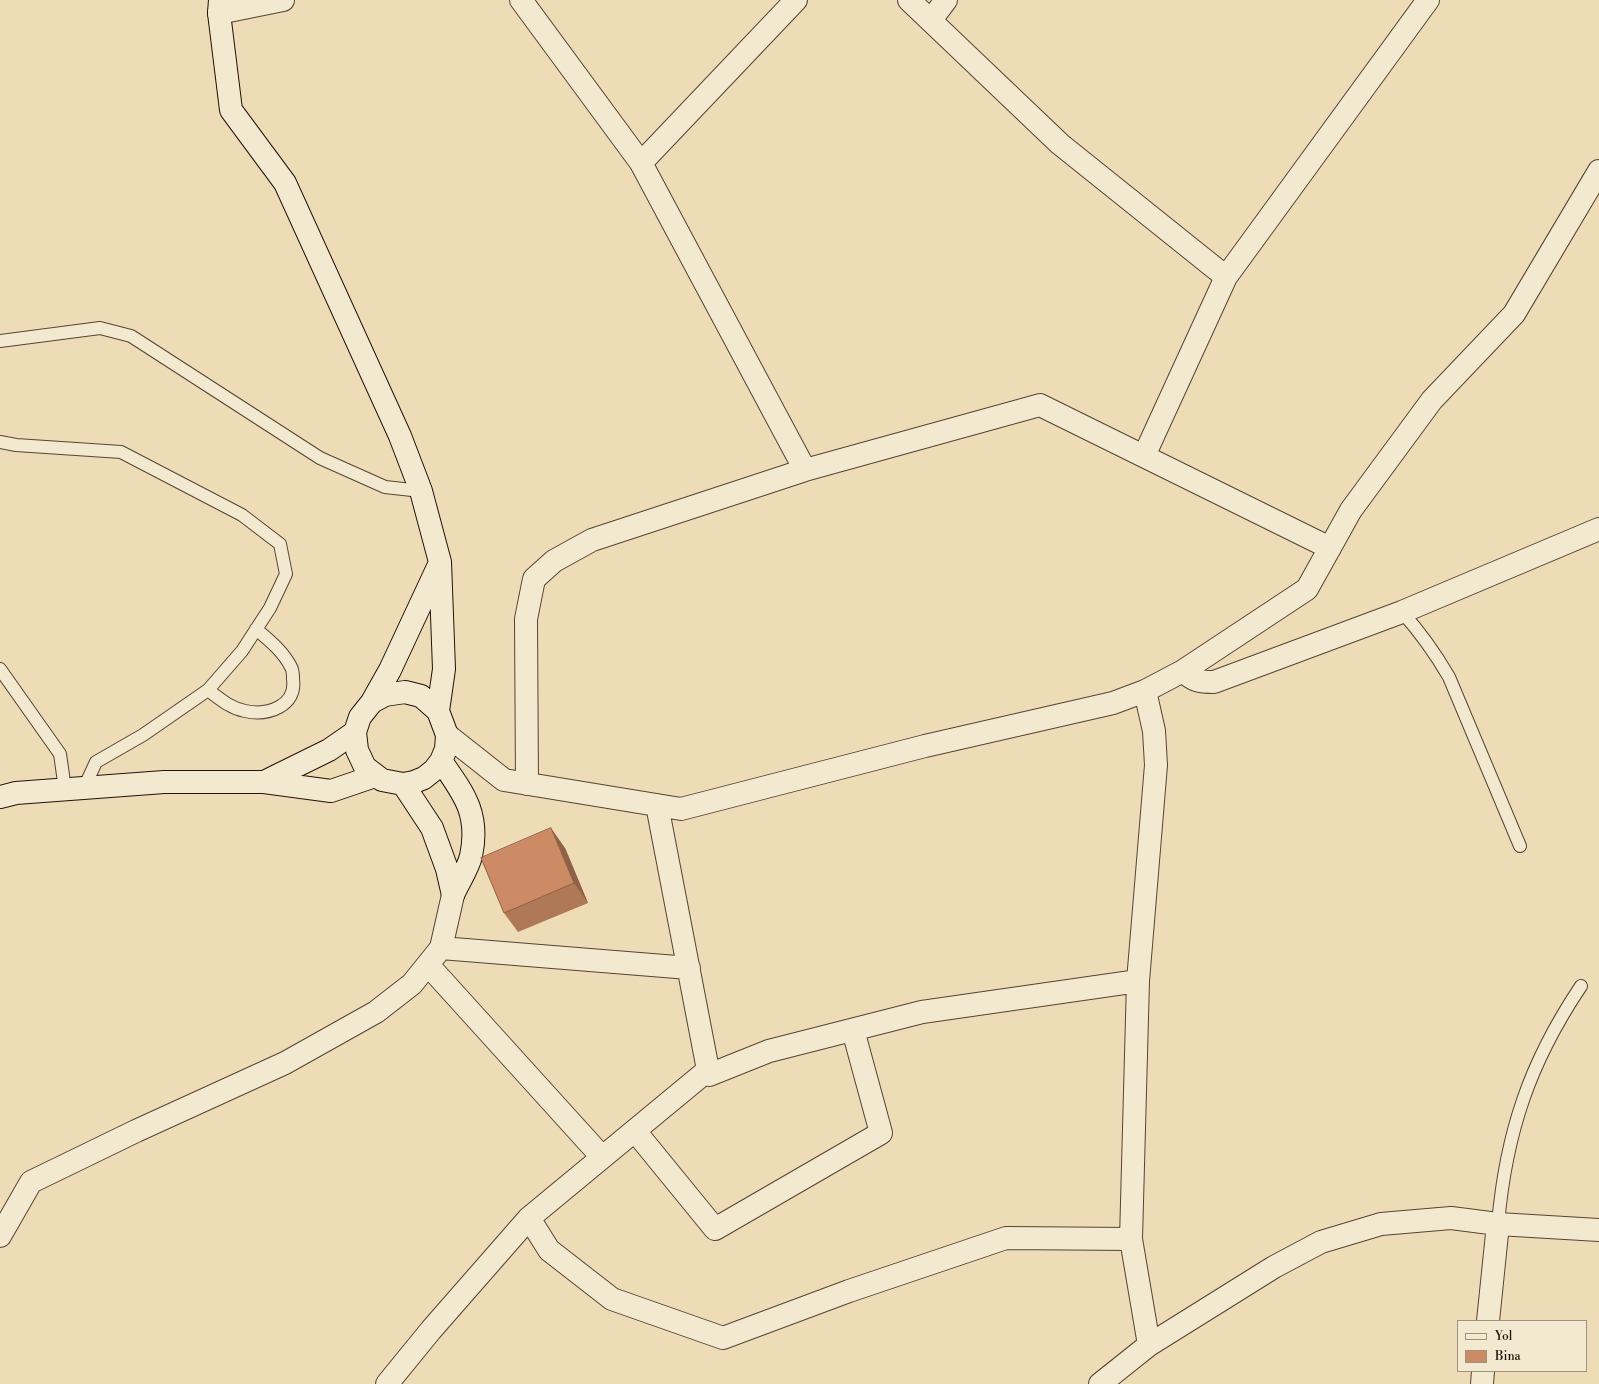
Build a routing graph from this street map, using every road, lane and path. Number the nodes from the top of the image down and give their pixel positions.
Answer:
1 (283, 0) edge
2 (521, 0) edge
3 (796, 0) edge
4 (909, 0) edge
5 (946, 0) edge
6 (1428, 0) edge
7 (220, 7) edge
8 (931, 20) junction
9 (641, 164) junction
10 (1599, 171) edge
11 (1226, 277) junction
12 (0, 341) edge
13 (0, 442) edge
14 (1144, 456) junction
15 (805, 470) junction
16 (421, 491) junction
17 (1599, 529) edge
18 (1330, 548) junction
19 (440, 562) junction
20 (1402, 612) junction
21 (256, 629) junction
22 (0, 669) edge
23 (1183, 670) junction
24 (208, 690) junction
25 (1145, 691) junction
26 (372, 702) junction
27 (438, 711) junction
28 (356, 732) junction
29 (447, 736) junction
30 (441, 761) junction
31 (375, 776) junction
32 (264, 782) junction
33 (403, 784) junction
34 (527, 784) junction
35 (74, 788) junction
36 (0, 798) edge
37 (657, 805) junction
38 (1520, 846) dead end
39 (452, 895) junction
40 (441, 948) junction
41 (428, 966) junction
42 (689, 968) junction
43 (1138, 981) junction
44 (1581, 986) dead end
45 (853, 1030) junction
46 (708, 1070) junction
47 (635, 1130) junction
48 (602, 1158) junction
49 (529, 1218) junction
50 (1498, 1224) junction
51 (1599, 1230) edge
52 (0, 1236) edge
53 (1131, 1239) junction
54 (1488, 1320) edge
55 (1149, 1346) junction
56 (1483, 1372) edge
57 (387, 1384) edge
58 (1100, 1384) edge
59 (1482, 1384) edge

1 - 7 street
2 - 9 street
3 - 9 street
4 - 8 street
5 - 8 street
6 - 11 street
7 - 16 street
8 - 11 street
9 - 15 street
10 - 18 street
11 - 14 street
12 - 16 lane
13 - 21 lane
14 - 15 street
14 - 18 street
15 - 34 street
16 - 19 street
17 - 20 street
18 - 23 street
19 - 26 street
19 - 27 street
20 - 23 street
20 - 38 lane
21 - 24 lane
21 - 24 lane
22 - 35 lane
23 - 25 street
24 - 35 lane
25 - 37 street
25 - 43 street
26 - 27 street
26 - 28 street
27 - 29 street
28 - 31 street
28 - 32 street
29 - 30 street
29 - 34 street
30 - 33 street
30 - 39 street
31 - 32 street
31 - 33 street
32 - 35 street
33 - 39 street
34 - 37 street
35 - 36 street
37 - 42 street
39 - 40 street
40 - 41 street
40 - 42 street
41 - 48 street
41 - 52 street
42 - 46 street
43 - 45 street
43 - 53 street
44 - 50 lane
45 - 46 street
45 - 47 street
46 - 47 street
47 - 48 street
48 - 49 street
49 - 53 street
49 - 57 street
50 - 51 street
50 - 54 street
50 - 55 street
53 - 55 street
55 - 58 street
56 - 59 street

